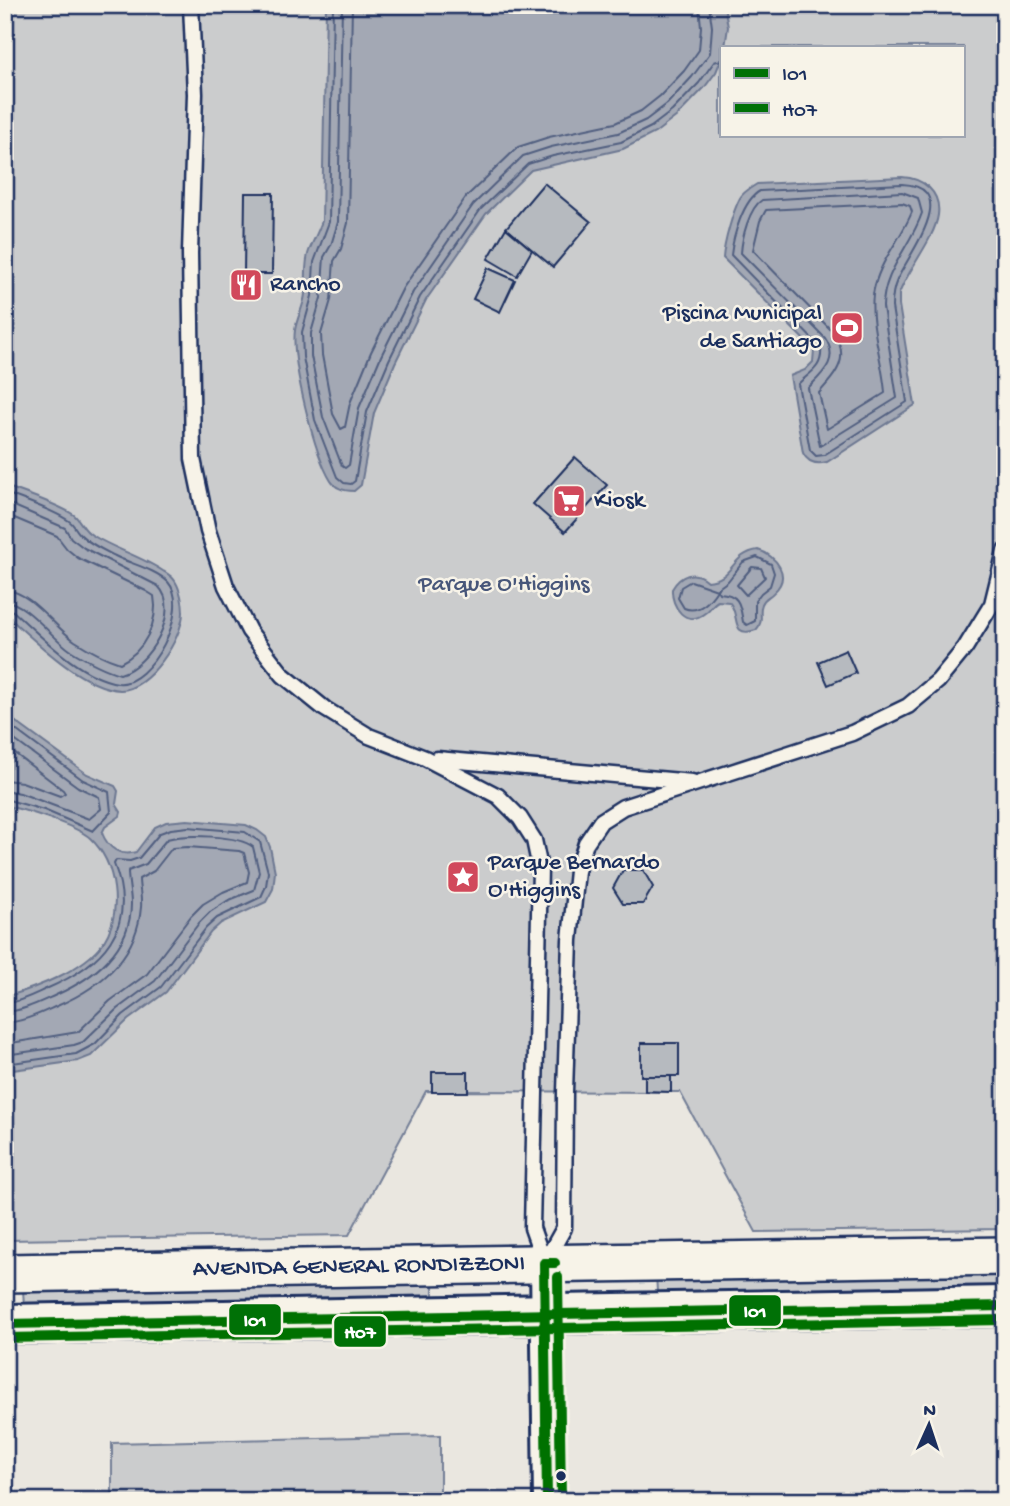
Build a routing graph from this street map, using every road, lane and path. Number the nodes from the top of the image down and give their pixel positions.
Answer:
1 (191, 5) edge
2 (1005, 551) edge
3 (425, 758) junction
4 (701, 783) junction
5 (1005, 1256) edge
6 (544, 1264) junction
7 (5, 1273) edge
8 (1005, 1306) edge
9 (545, 1314) junction
10 (5, 1324) edge
11 (547, 1501) edge

1 - 3 lane
2 - 4 lane
3 - 4 lane
3 - 6 lane
4 - 6 lane
5 - 6 main road, AVENIDA GENERAL RONDIZZONI
6 - 7 main road, AVENIDA GENERAL RONDIZZONI
6 - 9 street
8 - 9 main road, AVENIDA GENERAL RONDIZZONI
9 - 10 main road, AVENIDA GENERAL RONDIZZONI
9 - 11 street

